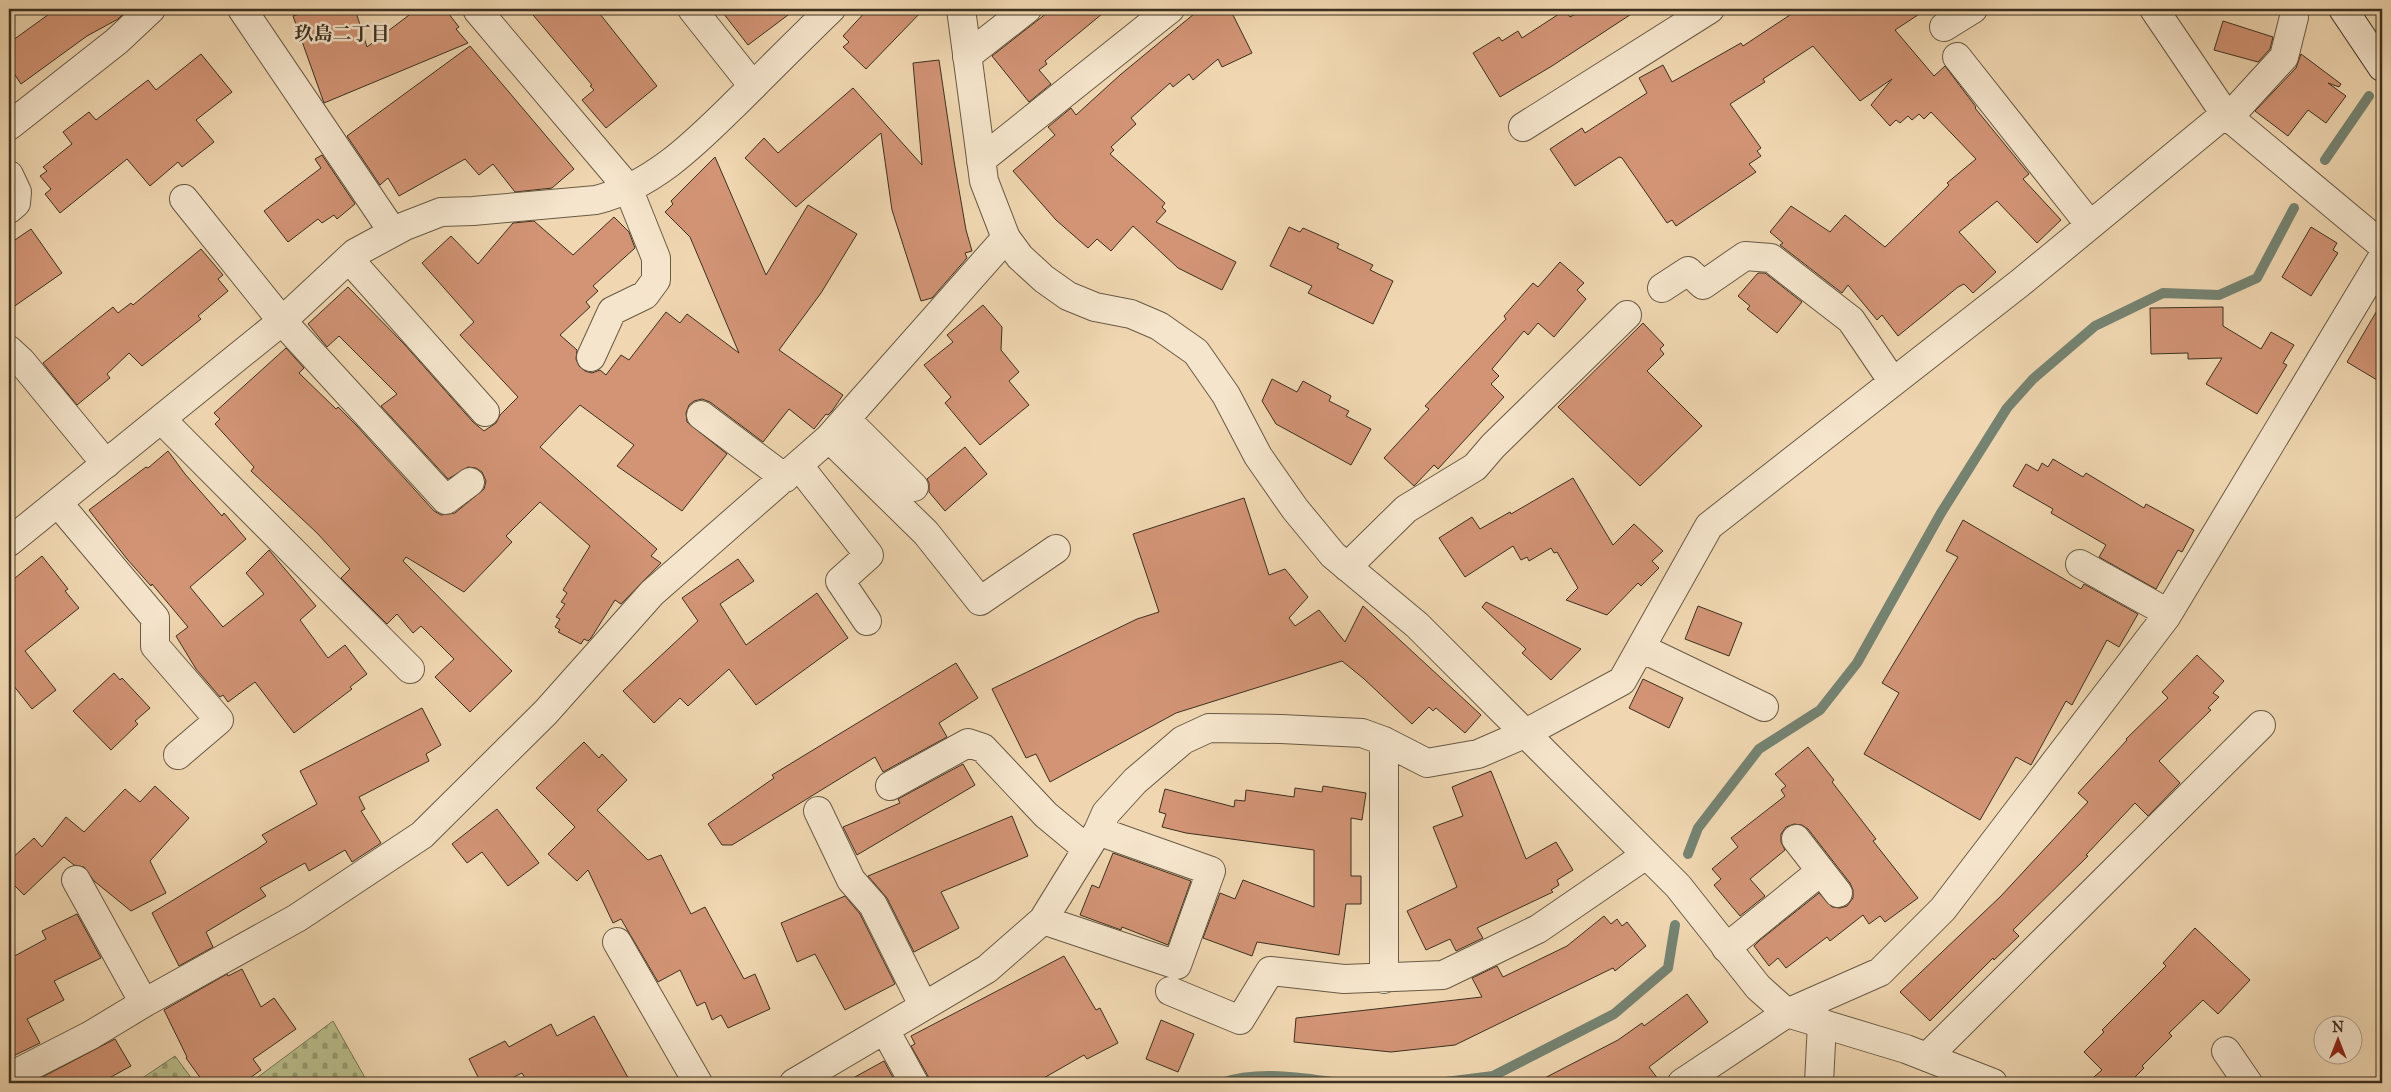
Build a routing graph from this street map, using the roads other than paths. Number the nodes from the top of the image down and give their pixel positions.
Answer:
1 (151, 9) edge
2 (242, 9) edge
3 (692, 9) edge
4 (831, 9) edge
5 (961, 9) edge
6 (1027, 9) edge
7 (1170, 9) edge
8 (1710, 9) edge
9 (1973, 9) edge
10 (2154, 9) edge
11 (2343, 9) edge
12 (478, 11) dead end
13 (2294, 17) dead end
14 (1944, 27) dead end
15 (967, 56) junction
16 (1956, 57) dead end
17 (2382, 67) edge
18 (753, 86) junction
19 (2227, 116) junction
20 (9, 126) edge
21 (1523, 127) dead end
22 (981, 160) junction
23 (9, 175) edge
24 (628, 188) junction
25 (184, 199) dead end
26 (9, 209) edge
27 (2090, 225) junction
28 (393, 232) junction
29 (1006, 238) junction
30 (2382, 245) edge
31 (2382, 258) edge
32 (349, 259) junction
33 (1662, 288) dead end
34 (1627, 315) dead end
35 (282, 321) junction
36 (9, 350) edge
37 (591, 357) dead end
38 (1893, 382) junction
39 (486, 412) dead end
40 (700, 415) dead end
41 (162, 420) junction
42 (838, 429) junction
43 (106, 464) junction
44 (792, 472) junction
45 (470, 482) dead end
46 (914, 487) dead end
47 (58, 504) junction
48 (9, 542) edge
49 (1056, 550) dead end
50 (2080, 564) dead end
51 (1347, 567) junction
52 (2168, 613) junction
53 (867, 620) dead end
54 (1641, 648) junction
55 (410, 669) dead end
56 (1764, 707) dead end
57 (2261, 725) dead end
58 (1524, 734) junction
59 (1384, 741) junction
60 (178, 755) dead end
61 (890, 786) dead end
62 (818, 811) dead end
63 (1796, 839) dead end
64 (1092, 840) junction
65 (1646, 854) junction
66 (1821, 871) junction
67 (76, 880) dead end
68 (1838, 893) dead end
69 (1043, 920) junction
70 (617, 942) dead end
71 (1726, 948) junction
72 (1384, 979) junction
73 (1170, 991) dead end
74 (144, 1003) junction
75 (923, 1005) junction
76 (1787, 1013) junction
77 (1822, 1023) junction
78 (885, 1030) junction
79 (2226, 1051) dead end
80 (1927, 1057) junction
81 (9, 1077) edge
82 (698, 1083) edge
83 (794, 1083) edge
84 (914, 1083) edge
85 (1682, 1083) edge
86 (1819, 1083) edge
87 (1993, 1083) edge
88 (2248, 1083) edge

1 - 20 street
2 - 28 street
3 - 18 street
4 - 18 street
5 - 15 street
6 - 15 street
7 - 22 street
8 - 21 street
9 - 14 street
10 - 19 street
11 - 17 street
12 - 24 street
13 - 19 street
15 - 22 street
16 - 27 street
18 - 24 street
19 - 27 street
19 - 30 street
22 - 29 street
23 - 26 street
24 - 28 street
24 - 37 street
25 - 35 street
27 - 38 street
28 - 32 street
29 - 42 street
29 - 51 street
31 - 52 street
32 - 35 street
32 - 39 street
33 - 38 street
34 - 51 street
35 - 41 street
35 - 45 street
36 - 43 street
38 - 54 street
40 - 44 street
41 - 43 street
41 - 55 street
42 - 44 street
42 - 46 street
42 - 49 street
43 - 47 street
44 - 53 street
44 - 74 street
47 - 48 street
47 - 60 street
50 - 52 street
51 - 58 street
52 - 76 street
54 - 56 street
54 - 58 street
57 - 80 street
58 - 59 street
58 - 65 street
59 - 64 street
59 - 72 street
61 - 64 street
62 - 75 street
63 - 66 street
64 - 69 street
64 - 69 street
65 - 71 street
65 - 72 street
66 - 68 street
66 - 71 street
67 - 74 street
69 - 75 street
70 - 82 street
71 - 76 street
72 - 73 street
74 - 81 street
75 - 78 street
76 - 77 street
76 - 85 street
77 - 80 street
77 - 86 street
78 - 83 street
78 - 84 street
79 - 88 street
80 - 87 street

